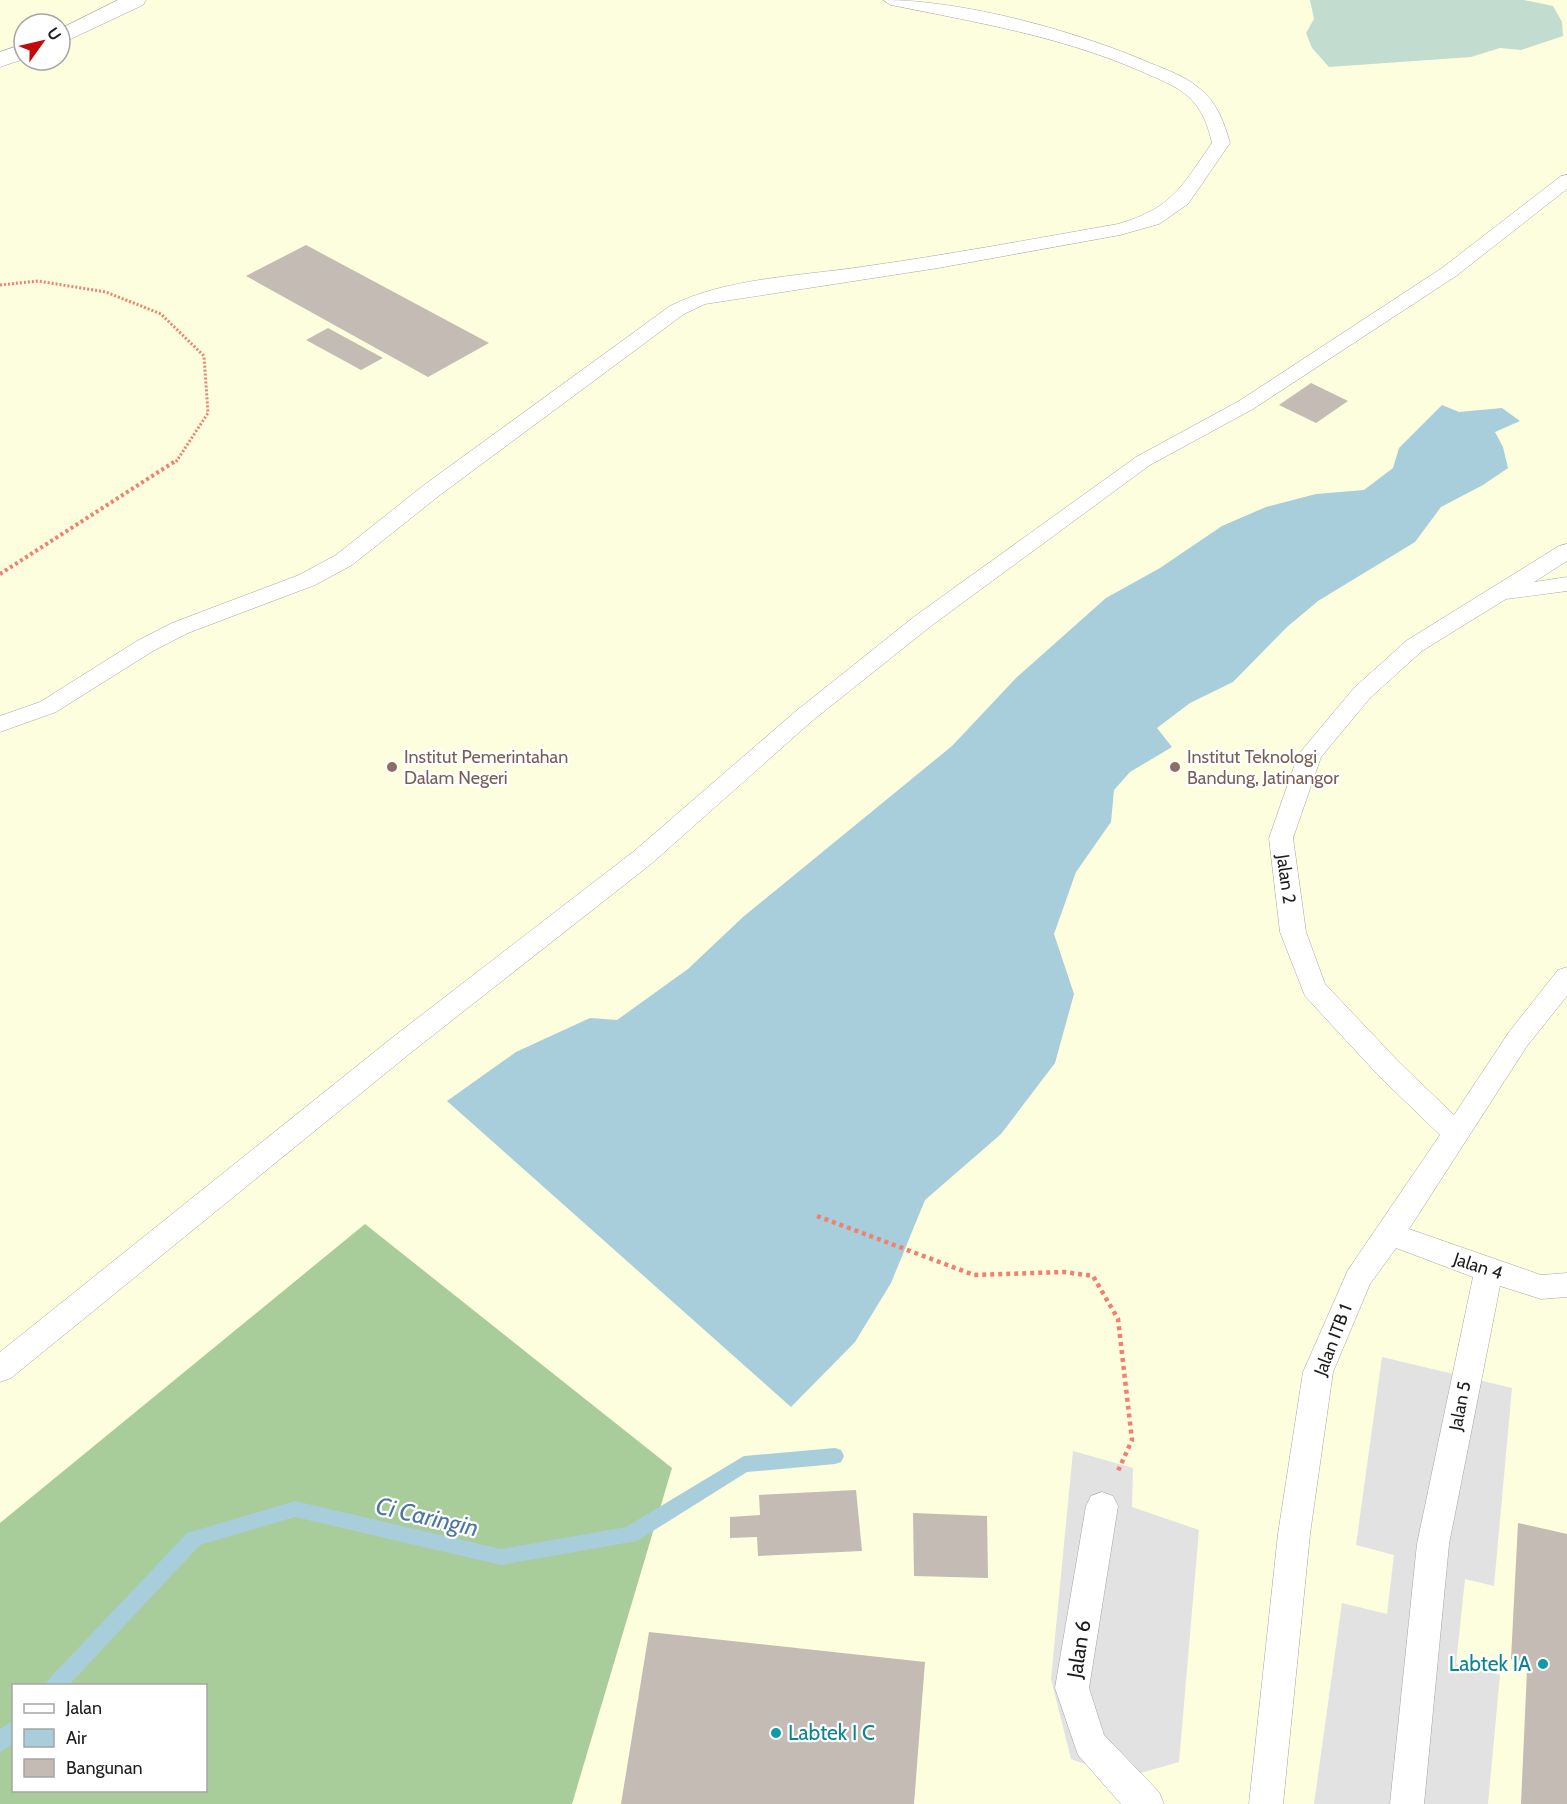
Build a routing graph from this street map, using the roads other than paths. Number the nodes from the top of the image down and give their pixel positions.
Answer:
1 (135, 0) edge
2 (891, 0) edge
3 (72, 31) edge
4 (1567, 180) edge
5 (1567, 551) edge
6 (1567, 584) edge
7 (1498, 593) junction
8 (0, 724) edge
9 (1567, 977) edge
10 (1455, 1133) junction
11 (1390, 1234) junction
12 (1489, 1269) junction
13 (1567, 1285) edge
14 (0, 1369) edge
15 (1102, 1506) road end
16 (1147, 1804) edge
17 (1266, 1804) edge
18 (1407, 1804) edge

1 - 3 street
2 - 8 lane
4 - 14 lane
5 - 7 lane, Jalan 2
6 - 7 lane
7 - 10 lane, Jalan 2
9 - 10 lane, Jalan ITB 1
10 - 11 lane, Jalan ITB 1
11 - 12 lane, Jalan 4
11 - 17 lane, Jalan ITB 1
12 - 13 lane, Jalan 4
12 - 18 lane, Jalan 5
15 - 16 lane, Jalan 6

